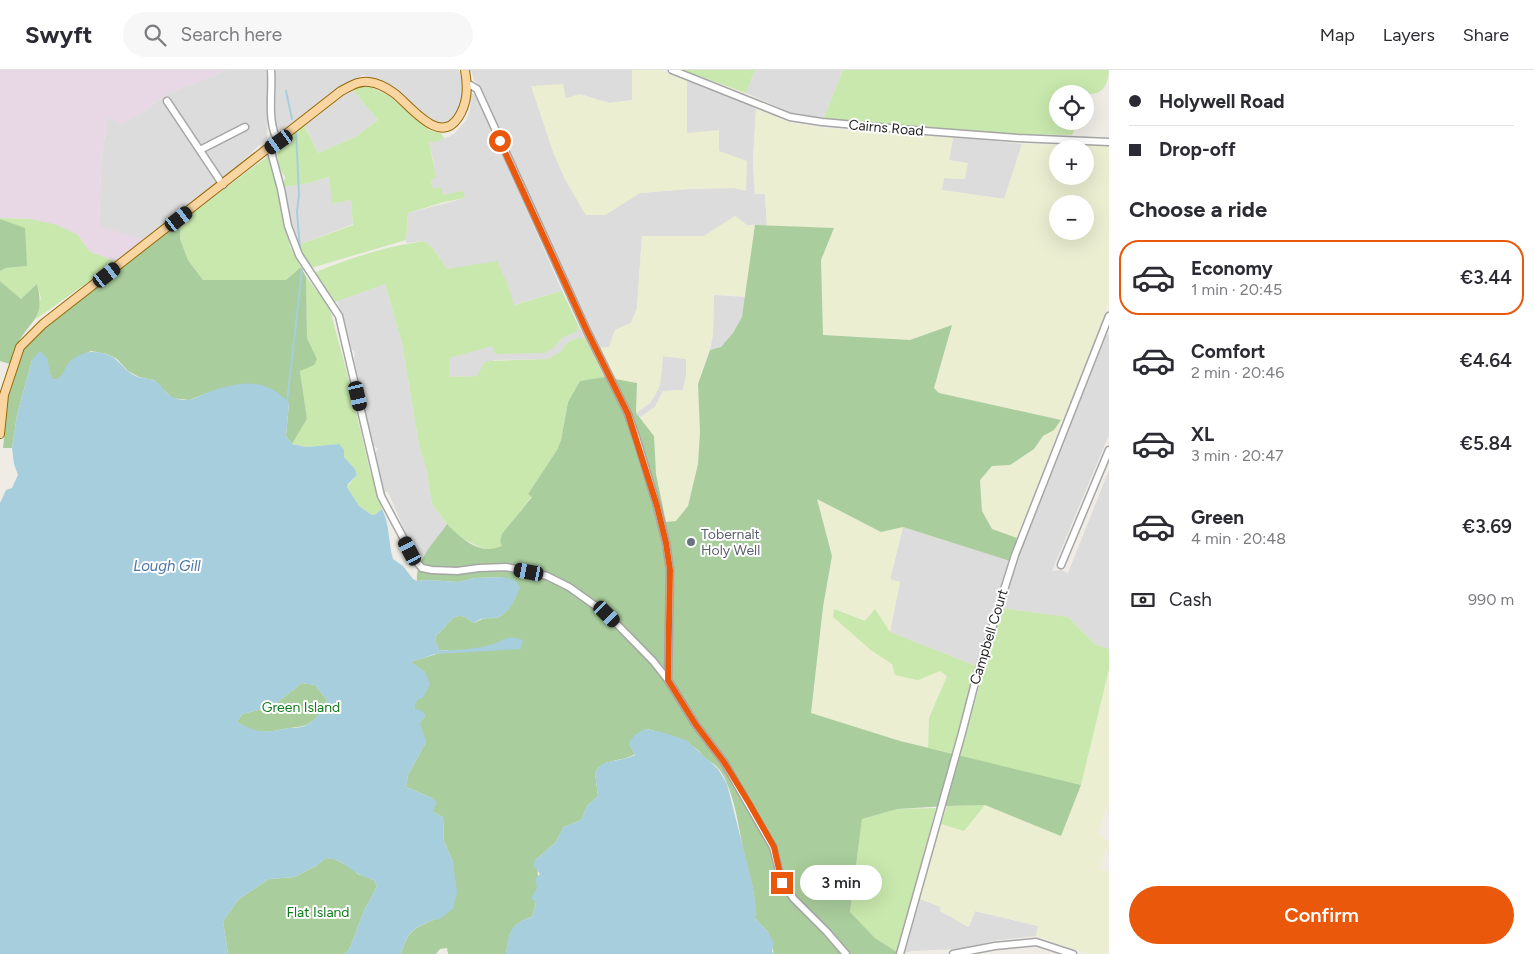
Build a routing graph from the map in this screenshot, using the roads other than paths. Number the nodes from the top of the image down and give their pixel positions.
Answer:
1 (271, 70) edge
2 (465, 70) edge
3 (672, 70) edge
4 (467, 83) junction
5 (167, 101) dead end
6 (245, 127) dead end
7 (279, 142) junction
8 (1109, 142) edge
9 (270, 148) junction
10 (200, 150) junction
11 (223, 185) junction
12 (1109, 316) edge
13 (1107, 330) edge
14 (0, 434) edge
15 (1109, 450) edge
16 (1061, 565) dead end
17 (668, 680) junction
18 (846, 954) edge
19 (900, 954) edge
20 (953, 954) edge
21 (1073, 954) edge

1 - 7 street
2 - 4 main road
3 - 8 street, Cairns Road
4 - 7 main road
4 - 17 street
5 - 10 street
6 - 10 street
7 - 9 main road
9 - 11 main road
9 - 17 street
10 - 11 street
11 - 14 main road
12 - 13 street, Campbell Court
13 - 19 street, Campbell Court
15 - 16 street
17 - 18 street
20 - 21 street

